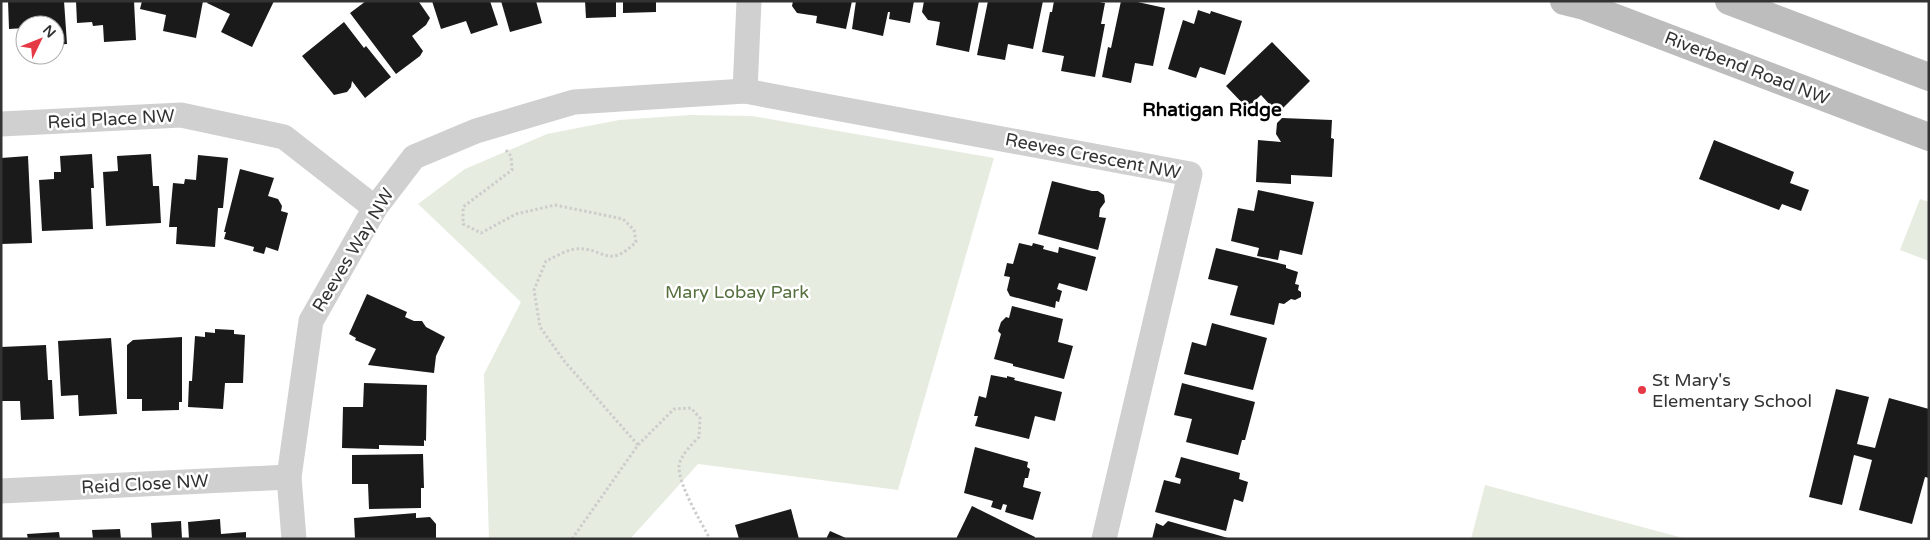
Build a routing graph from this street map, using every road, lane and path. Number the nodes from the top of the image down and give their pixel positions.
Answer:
1 (749, 1) edge
2 (1564, 1) edge
3 (1728, 1) edge
4 (1929, 77) edge
5 (745, 91) junction
6 (1, 124) edge
7 (1929, 137) edge
8 (504, 147) dead end
9 (374, 208) junction
10 (638, 445) junction
11 (289, 477) junction
12 (1, 491) edge
13 (294, 539) edge
14 (572, 539) edge
15 (710, 539) edge
16 (1104, 539) edge

1 - 5 street
2 - 7 main road, Riverbend Road NW
3 - 4 main road
5 - 9 street, Reeves Way NW
5 - 16 street, Reeves Crescent NW
6 - 9 street, Reid Place NW
8 - 10 path
9 - 11 street, Reeves Way NW
10 - 14 path
10 - 15 path
11 - 12 street, Reid Close NW
11 - 13 street, Reeves Way NW

